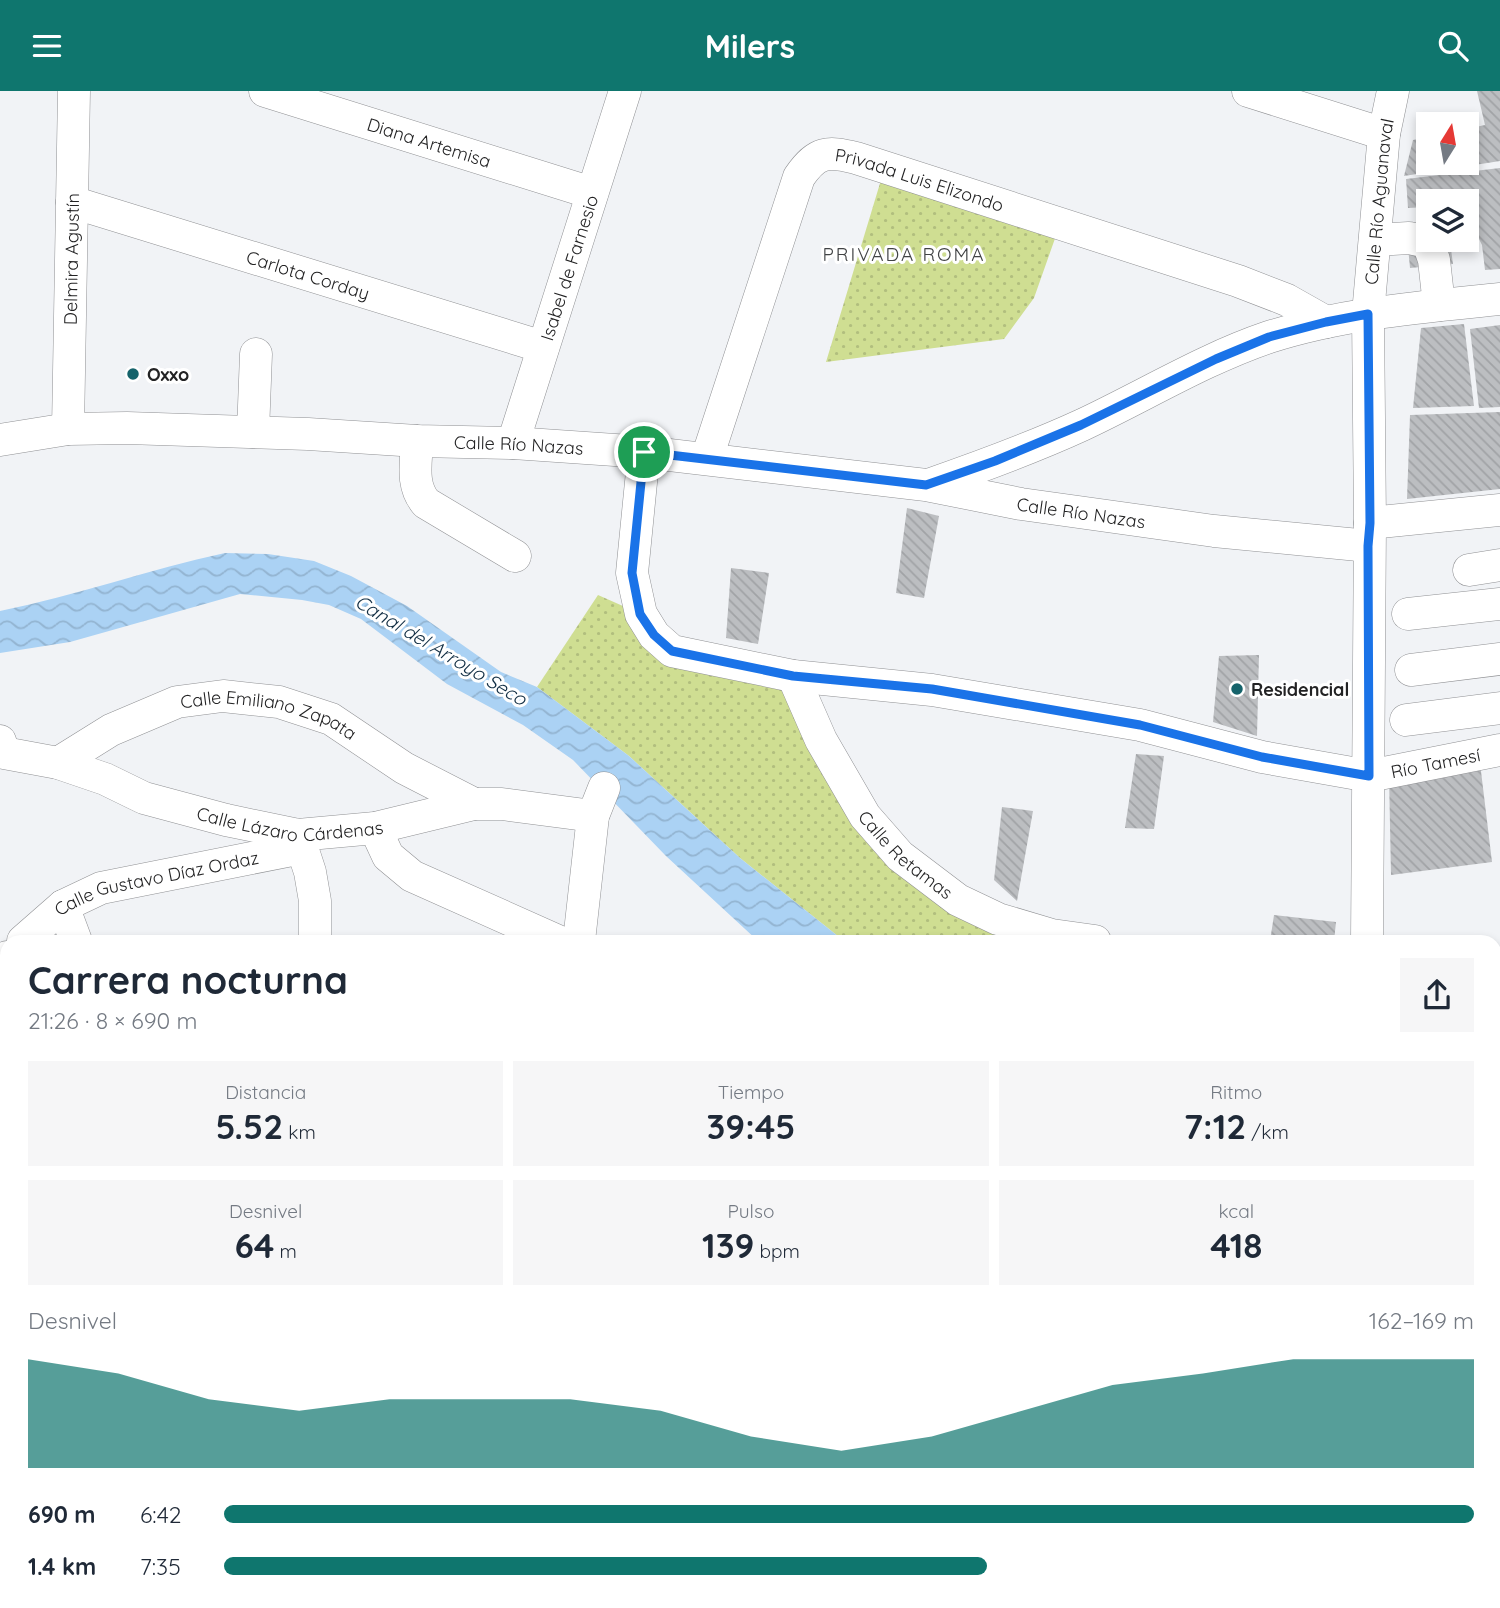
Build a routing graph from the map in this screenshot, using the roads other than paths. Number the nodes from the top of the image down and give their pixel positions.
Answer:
1 (74, 91) edge
2 (265, 91) edge
3 (625, 91) edge
4 (1248, 91) edge
5 (1393, 91) edge
6 (1384, 134) junction
7 (592, 193) junction
8 (72, 202) junction
9 (1375, 240) junction
10 (1500, 299) edge
11 (1439, 305) junction
12 (1368, 314) junction
13 (1326, 322) junction
14 (543, 347) junction
15 (256, 354) dead end
16 (68, 429) junction
17 (253, 432) junction
18 (0, 440) edge
19 (417, 441) junction
20 (513, 443) junction
21 (644, 452) junction
22 (707, 458) junction
23 (926, 485) junction
24 (1500, 510) edge
25 (1369, 535) junction
26 (515, 556) dead end
27 (1500, 565) edge
28 (1469, 570) dead end
29 (1500, 604) edge
30 (1408, 614) dead end
31 (1500, 659) edge
32 (1411, 670) dead end
33 (793, 676) junction
34 (1500, 708) edge
35 (1406, 720) dead end
36 (1, 749) edge
37 (1500, 750) edge
38 (58, 763) junction
39 (1369, 776) junction
40 (474, 804) junction
41 (375, 828) junction
42 (300, 841) junction
43 (63, 906) junction
44 (30, 935) edge
45 (74, 935) edge
46 (315, 935) edge
47 (545, 935) edge
48 (580, 935) edge
49 (1052, 935) edge
50 (1367, 935) edge

1 - 8 street, Delmira Agustín
2 - 7 street, Diana Artemisa
3 - 7 street, Isabel de Farnesio
4 - 6 street
5 - 6 street, Calle Río Aguanaval
6 - 9 street, Calle Río Aguanaval
7 - 14 street, Isabel de Farnesio
8 - 14 street, Carlota Corday
8 - 16 street, Delmira Agustín
9 - 11 street
9 - 12 street, Calle Río Aguanaval
10 - 11 street
11 - 12 street
12 - 13 street
12 - 25 street, Calle Río Aguanaval
13 - 22 street, Privada Luis Elizondo
13 - 23 street
14 - 20 street, Isabel de Farnesio
15 - 17 street
16 - 17 street, Calle Río Nazas
16 - 18 street, Calle Río Nazas
17 - 19 street, Calle Río Nazas
19 - 20 street, Calle Río Nazas
19 - 26 street
20 - 21 street, Calle Río Nazas
21 - 22 street, Calle Río Nazas
21 - 33 street, Río Tamesí
22 - 23 street, Calle Río Nazas
23 - 25 street, Calle Río Nazas
24 - 25 street, Calle Río Nazas
25 - 39 street, Calle Río Aguanaval
27 - 28 street
29 - 30 street
31 - 32 street
33 - 39 street, Río Tamesí
33 - 49 street, Calle Retamas
34 - 35 street
36 - 38 street, Calle Lázaro Cárdenas
37 - 39 street, Río Tamesí
38 - 40 street, Calle Emiliano Zapata
38 - 42 street, Calle Lázaro Cárdenas
39 - 50 street, Calle Río Aguanaval
40 - 41 street, Calle Lázaro Cárdenas
40 - 48 street, Calle Lázaro Cárdenas
41 - 42 street, Calle Lázaro Cárdenas
41 - 47 street
42 - 43 street, Calle Gustavo Díaz Ordaz
42 - 46 street
43 - 44 street, Calle Gustavo Díaz Ordaz
43 - 45 street

